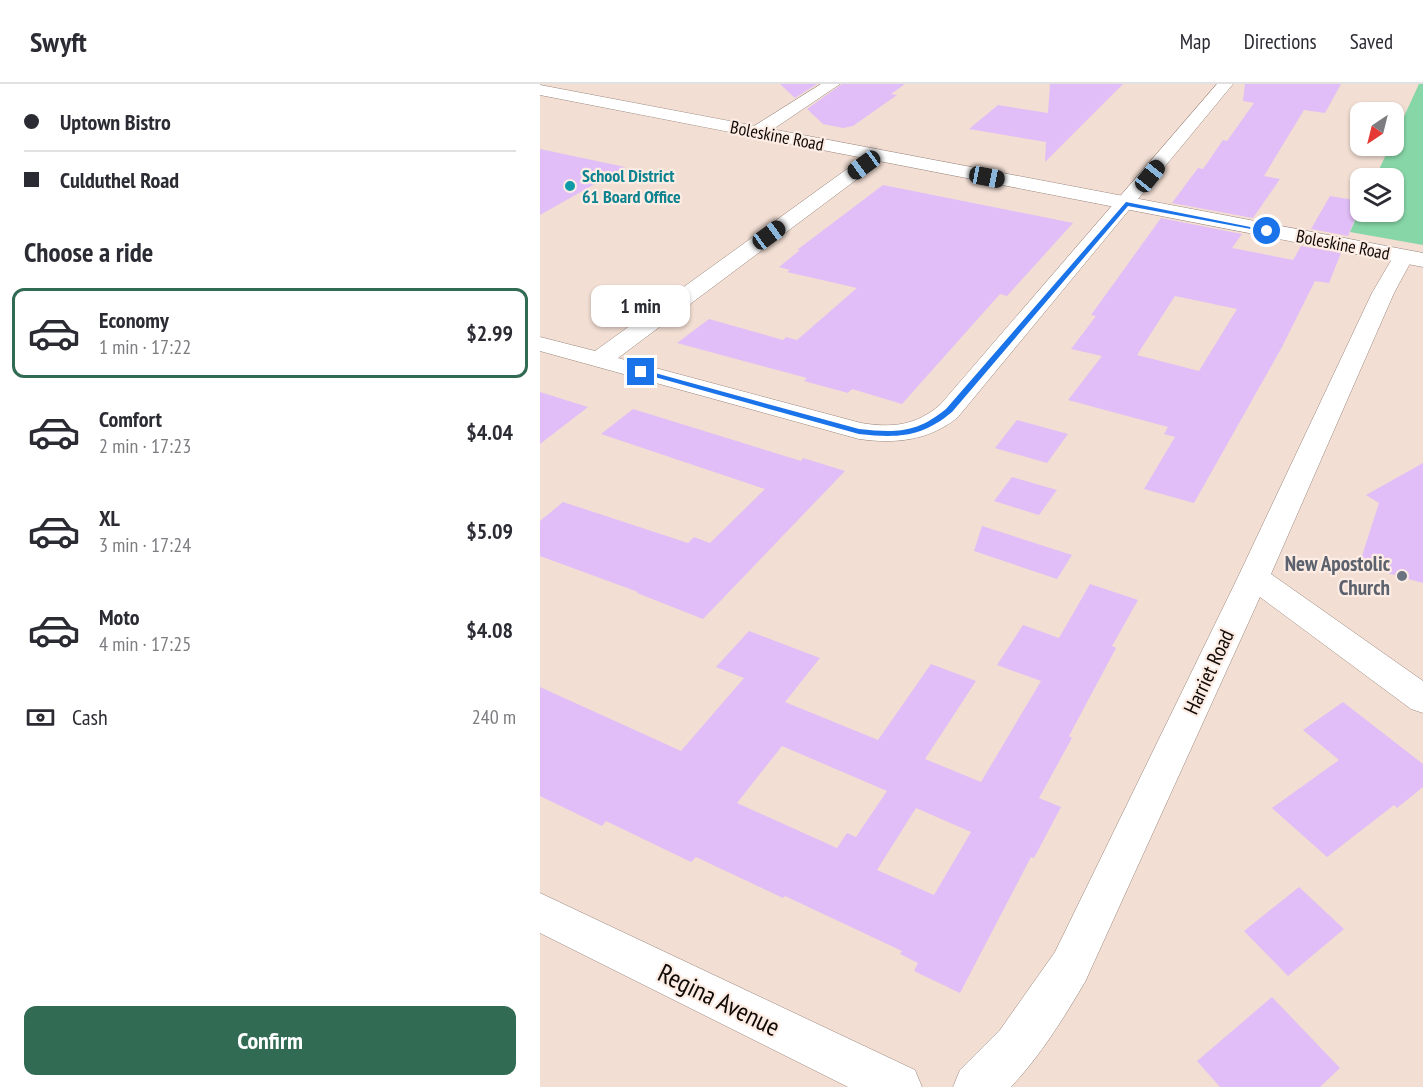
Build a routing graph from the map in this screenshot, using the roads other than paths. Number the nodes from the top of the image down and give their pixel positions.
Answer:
1 (832, 84) edge
2 (1225, 84) edge
3 (540, 90) edge
4 (757, 132) junction
5 (878, 155) junction
6 (1126, 204) junction
7 (1413, 258) edge
8 (540, 344) edge
9 (599, 360) junction
10 (1254, 577) junction
11 (1423, 699) edge
12 (540, 912) edge
13 (987, 1084) edge
14 (898, 1087) edge

1 - 4 street
2 - 6 street
3 - 4 main road, Boleskine Road
4 - 5 main road, Boleskine Road
5 - 6 main road, Boleskine Road
5 - 9 street
6 - 7 main road, Boleskine Road
6 - 9 street
7 - 10 street, Harriet Road
8 - 9 street
10 - 11 street
10 - 13 street, Harriet Road
12 - 14 street, Regina Avenue

